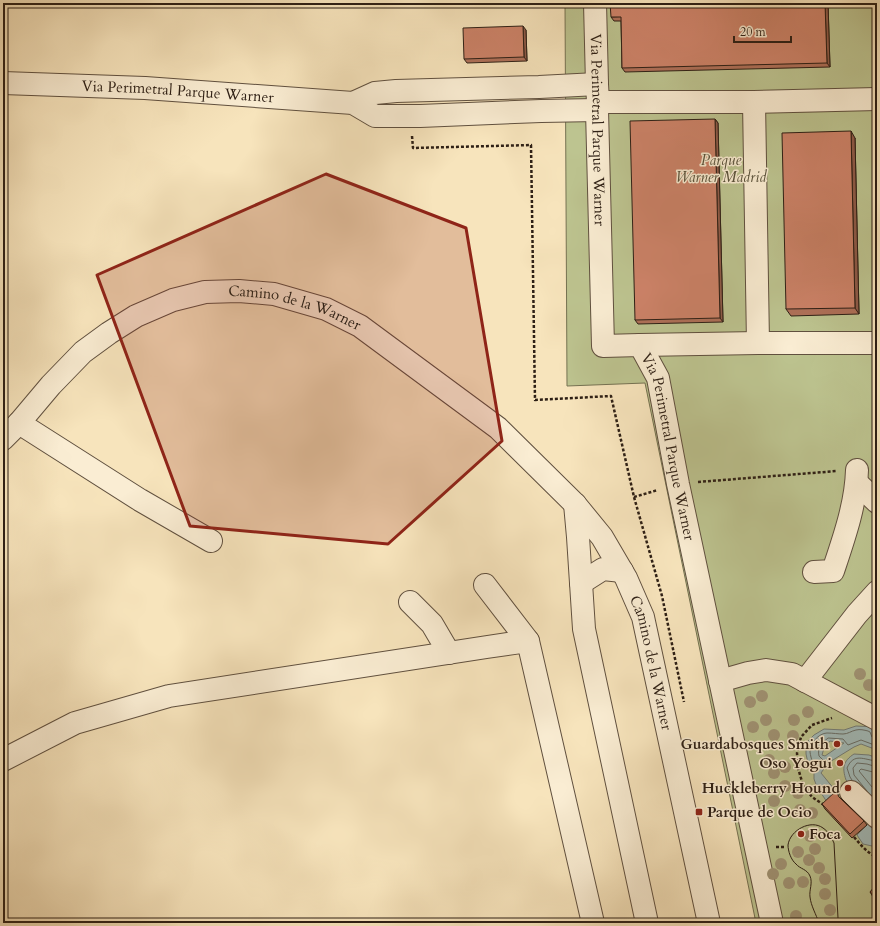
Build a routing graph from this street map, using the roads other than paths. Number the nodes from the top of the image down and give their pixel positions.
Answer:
1 (596, 3) edge
2 (3, 83) edge
3 (597, 99) junction
4 (877, 99) edge
5 (754, 102) junction
6 (353, 103) junction
7 (758, 343) junction
8 (877, 343) edge
9 (640, 345) junction
10 (18, 423) junction
11 (3, 439) edge
12 (877, 502) edge
13 (574, 504) junction
14 (211, 541) dead end
15 (622, 570) junction
16 (814, 572) dead end
17 (581, 583) junction
18 (485, 585) dead end
19 (877, 592) edge
20 (410, 602) dead end
21 (528, 641) junction
22 (448, 652) junction
23 (720, 681) junction
24 (805, 681) junction
25 (868, 714) edge
26 (3, 760) edge
27 (851, 792) dead end
28 (877, 817) edge
29 (593, 923) edge
30 (648, 923) edge
31 (709, 923) edge
32 (772, 923) edge

1 - 3 street, Via Perimetral Parque Warner
2 - 6 street, Via Perimetral Parque Warner
3 - 5 street
3 - 6 street
3 - 6 street
3 - 9 street, Via Perimetral Parque Warner
4 - 5 street
5 - 7 street
7 - 8 street
7 - 9 street
9 - 23 street, Via Perimetral Parque Warner
10 - 11 street, Camino de la Warner
10 - 13 street, Camino de la Warner
10 - 14 street
12 - 16 street
13 - 15 street, Camino de la Warner
13 - 17 street
15 - 17 street
15 - 31 street, Camino de la Warner
17 - 30 street
18 - 21 street
19 - 24 street
20 - 22 street
21 - 22 street
21 - 29 street
22 - 26 street
23 - 24 street
23 - 32 street, Via Perimetral Parque Warner
24 - 25 street
27 - 28 street

